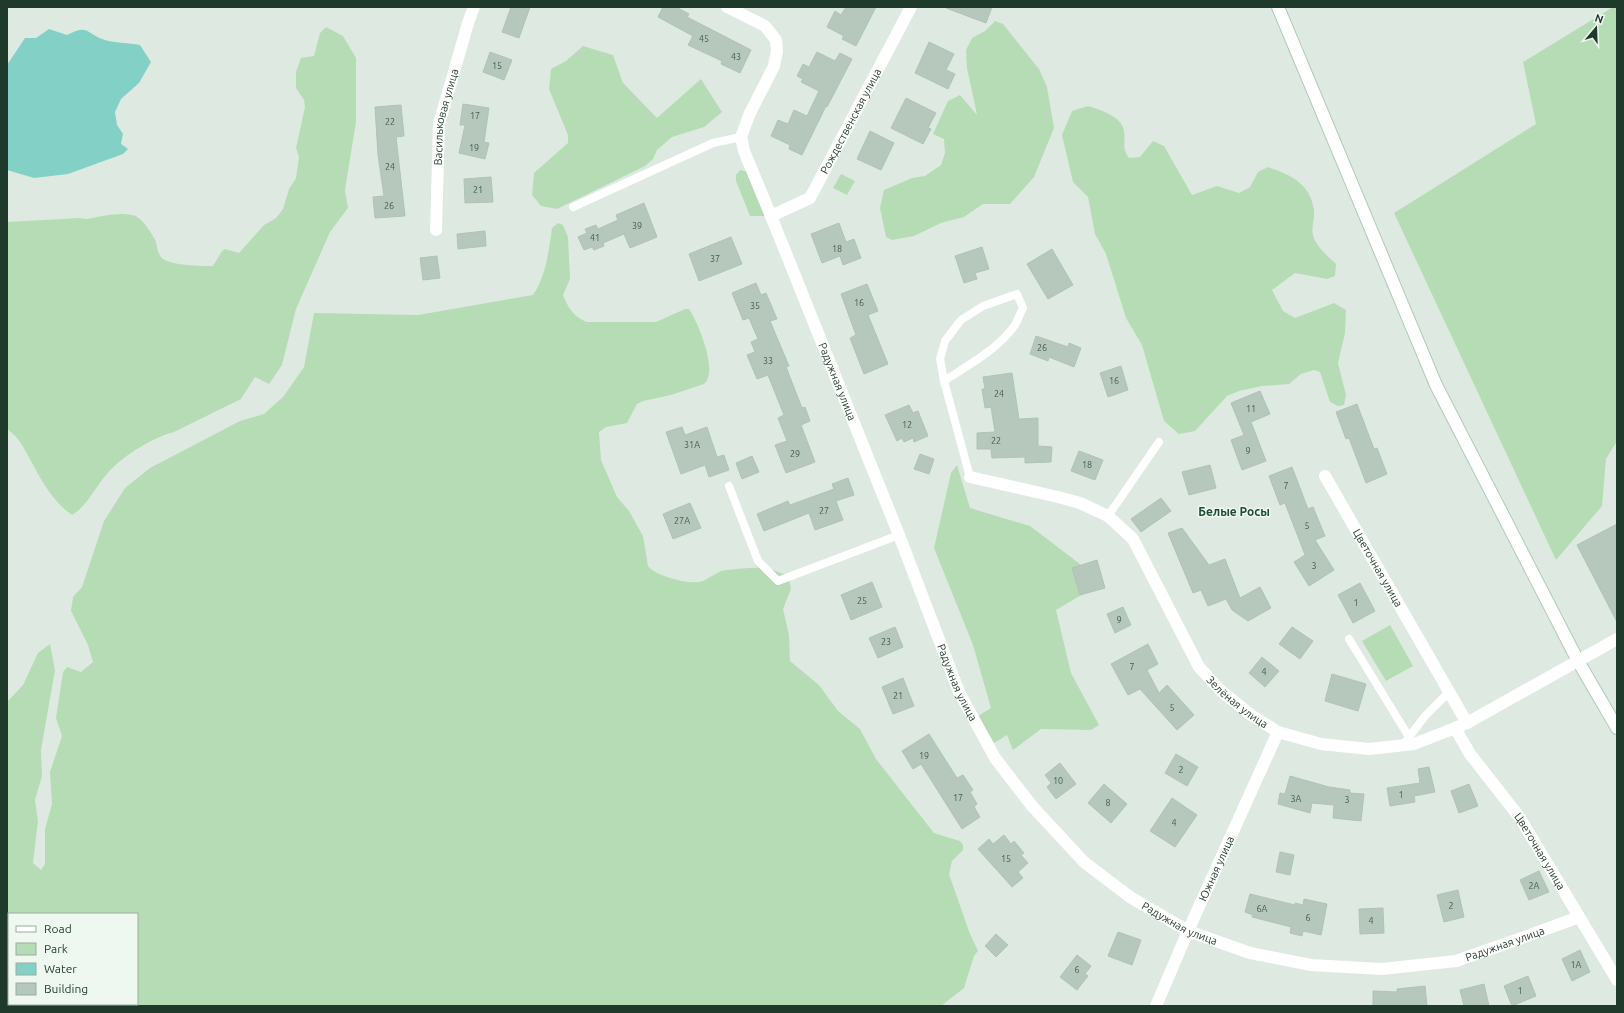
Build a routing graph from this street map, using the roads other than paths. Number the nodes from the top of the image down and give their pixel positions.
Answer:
1 (474, 7) edge
2 (727, 7) edge
3 (911, 7) edge
4 (1278, 7) edge
5 (741, 137) junction
6 (573, 207) dead end
7 (771, 216) junction
8 (436, 230) dead end
9 (944, 381) junction
10 (1159, 442) dead end
11 (1325, 476) dead end
12 (970, 477) joint
13 (729, 486) dead end
14 (1108, 516) junction
15 (899, 535) junction
16 (1349, 639) dead end
17 (1617, 639) edge
18 (1578, 661) junction
19 (1449, 692) junction
20 (1467, 722) junction
21 (1455, 728) junction
22 (1617, 728) edge
23 (1278, 732) junction
24 (1406, 741) junction
25 (1579, 917) junction
26 (1188, 931) junction
27 (1617, 980) edge
28 (1156, 1006) edge

1 - 8 street, Васильковая улица
2 - 5 street
3 - 7 street, Рождественская улица
4 - 18 street
5 - 6 lane
5 - 7 street, Радужная улица
7 - 15 street, Радужная улица
9 - 9 lane
9 - 12 lane
10 - 14 lane
11 - 19 street, Цветочная улица
12 - 14 street, Зелёная улица
13 - 15 lane
14 - 23 street, Зелёная улица
15 - 26 street, Радужная улица
16 - 24 lane
17 - 18 street, Зелёная улица
18 - 20 street, Зелёная улица
18 - 22 street
19 - 20 street, Цветочная улица
19 - 24 lane
20 - 21 street, Зелёная улица
21 - 24 street, Зелёная улица
21 - 25 street, Цветочная улица
23 - 24 street, Зелёная улица
23 - 26 street, Южная улица
25 - 26 street, Радужная улица
25 - 27 street, Цветочная улица
26 - 28 street, Южная улица

